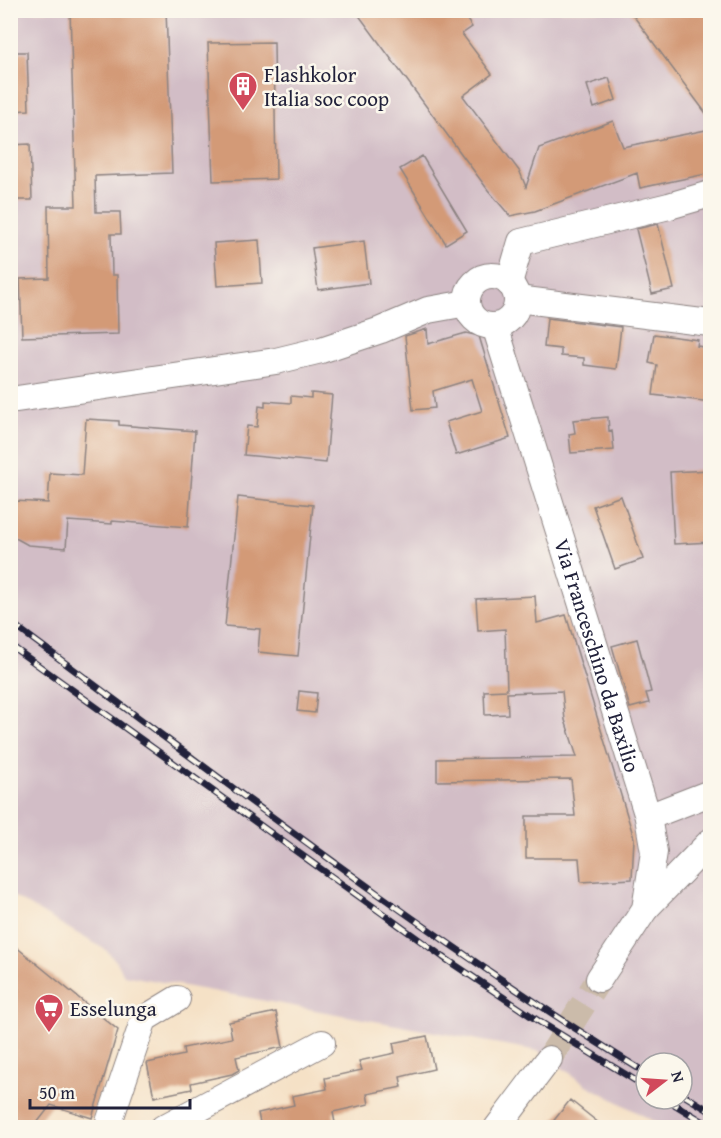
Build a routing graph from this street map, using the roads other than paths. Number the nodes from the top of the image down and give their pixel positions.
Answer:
1 (711, 194) edge
2 (513, 291) junction
3 (466, 303) junction
4 (711, 322) edge
5 (495, 326) junction
6 (10, 400) edge
7 (711, 793) edge
8 (648, 817) junction
9 (711, 842) edge
10 (645, 909) junction
11 (599, 979) tunnel mouth
12 (177, 999) dead end
13 (322, 1043) dead end
14 (549, 1059) tunnel mouth
15 (107, 1128) edge
16 (163, 1128) edge
17 (497, 1128) edge

1 - 2 street
2 - 3 street
2 - 4 street
2 - 5 street
3 - 5 street
3 - 6 street
5 - 8 street, Via Franceschino da Baxilio
7 - 8 street
8 - 10 street, Via Franceschino da Baxilio
9 - 10 street
10 - 11 street, Via Franceschino da Baxilio
12 - 15 street
13 - 16 street
14 - 17 street

